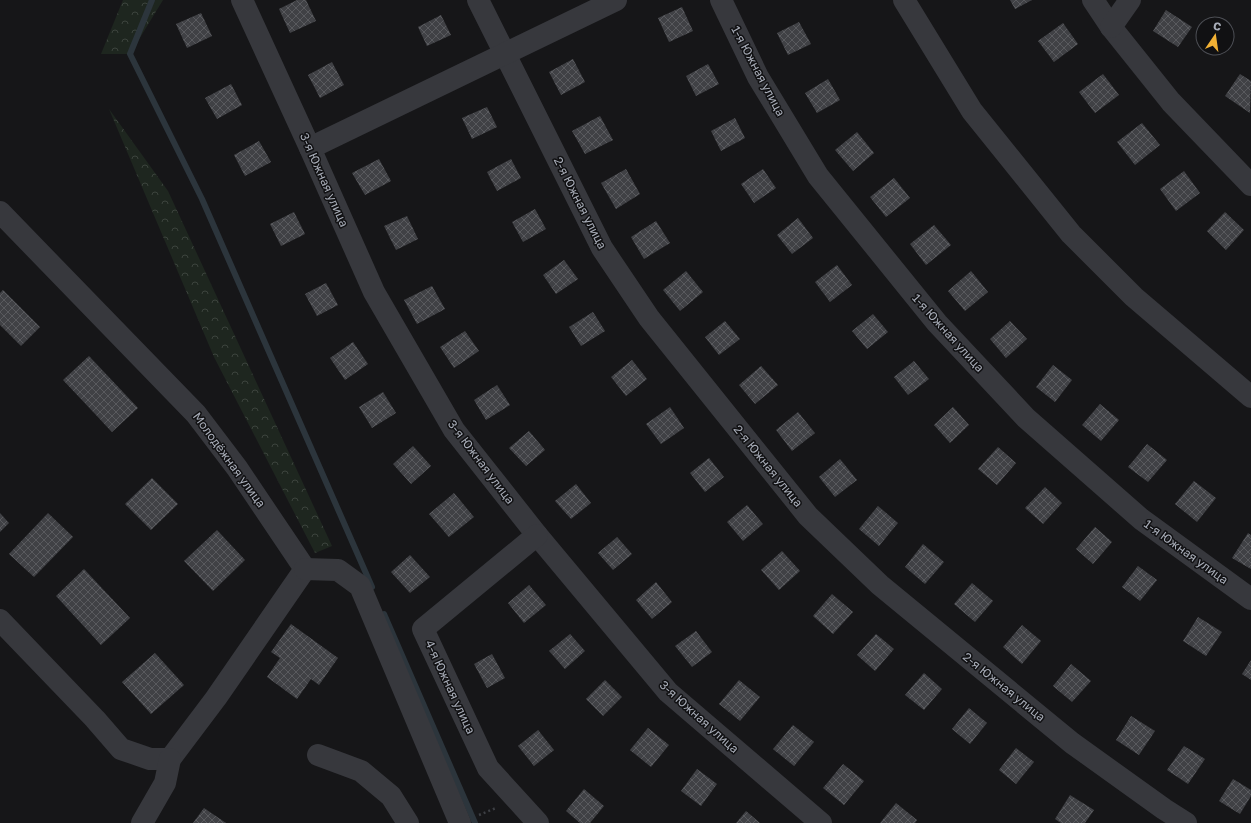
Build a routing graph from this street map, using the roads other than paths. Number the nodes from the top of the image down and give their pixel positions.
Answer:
1 (242, 0) edge
2 (478, 0) edge
3 (616, 0) edge
4 (721, 0) edge
5 (904, 0) edge
6 (1093, 0) edge
7 (1130, 0) edge
8 (1111, 28) junction
9 (505, 55) junction
10 (310, 148) junction
11 (1250, 181) edge
12 (0, 212) edge
13 (1251, 397) edge
14 (537, 535) junction
15 (305, 570) junction
16 (1251, 599) edge
17 (0, 620) edge
18 (318, 755) dead end
19 (170, 759) junction
20 (459, 822) edge
21 (142, 823) edge
22 (408, 823) edge
23 (538, 823) edge
24 (821, 823) edge
25 (1186, 823) edge

1 - 10 street, 3-я Южная улица
2 - 9 street, 2-я Южная улица
3 - 9 street
4 - 16 street, 1-я Южная улица
5 - 13 street
6 - 8 street
7 - 8 street
8 - 11 street
9 - 10 street
9 - 25 street, 2-я Южная улица
10 - 14 street, 3-я Южная улица
12 - 15 street, Молодёжная улица
14 - 23 street, 4-я Южная улица
14 - 24 street, 3-я Южная улица
15 - 19 street
15 - 20 street
17 - 19 street
18 - 22 street
19 - 21 street

